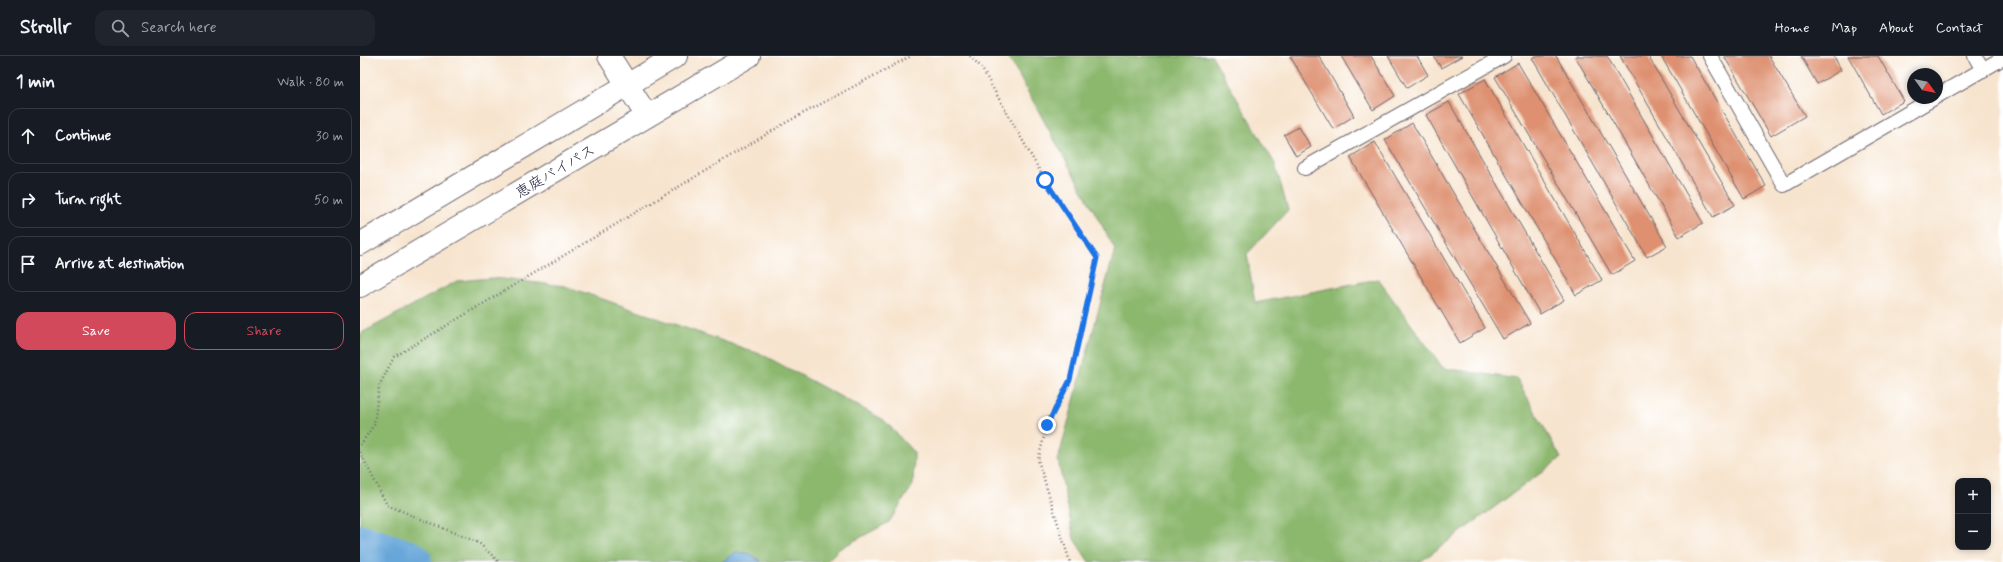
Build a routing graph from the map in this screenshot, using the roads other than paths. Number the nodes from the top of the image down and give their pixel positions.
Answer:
1 (609, 56) edge
2 (676, 56) edge
3 (749, 56) edge
4 (1504, 56) edge
5 (1710, 56) edge
6 (1975, 56) edge
7 (2003, 58) edge
8 (1983, 70) junction
9 (628, 86) junction
10 (1943, 93) edge
11 (1924, 104) edge
12 (647, 116) junction
13 (1305, 168) dead end
14 (360, 244) edge
15 (360, 286) edge

1 - 9 main road
2 - 9 main road
3 - 12 main road, 恵庭バイパス
4 - 13 lane
5 - 11 lane
6 - 8 lane
7 - 8 lane
8 - 10 lane
9 - 12 main road
9 - 14 main road
12 - 15 main road, 恵庭バイパス

